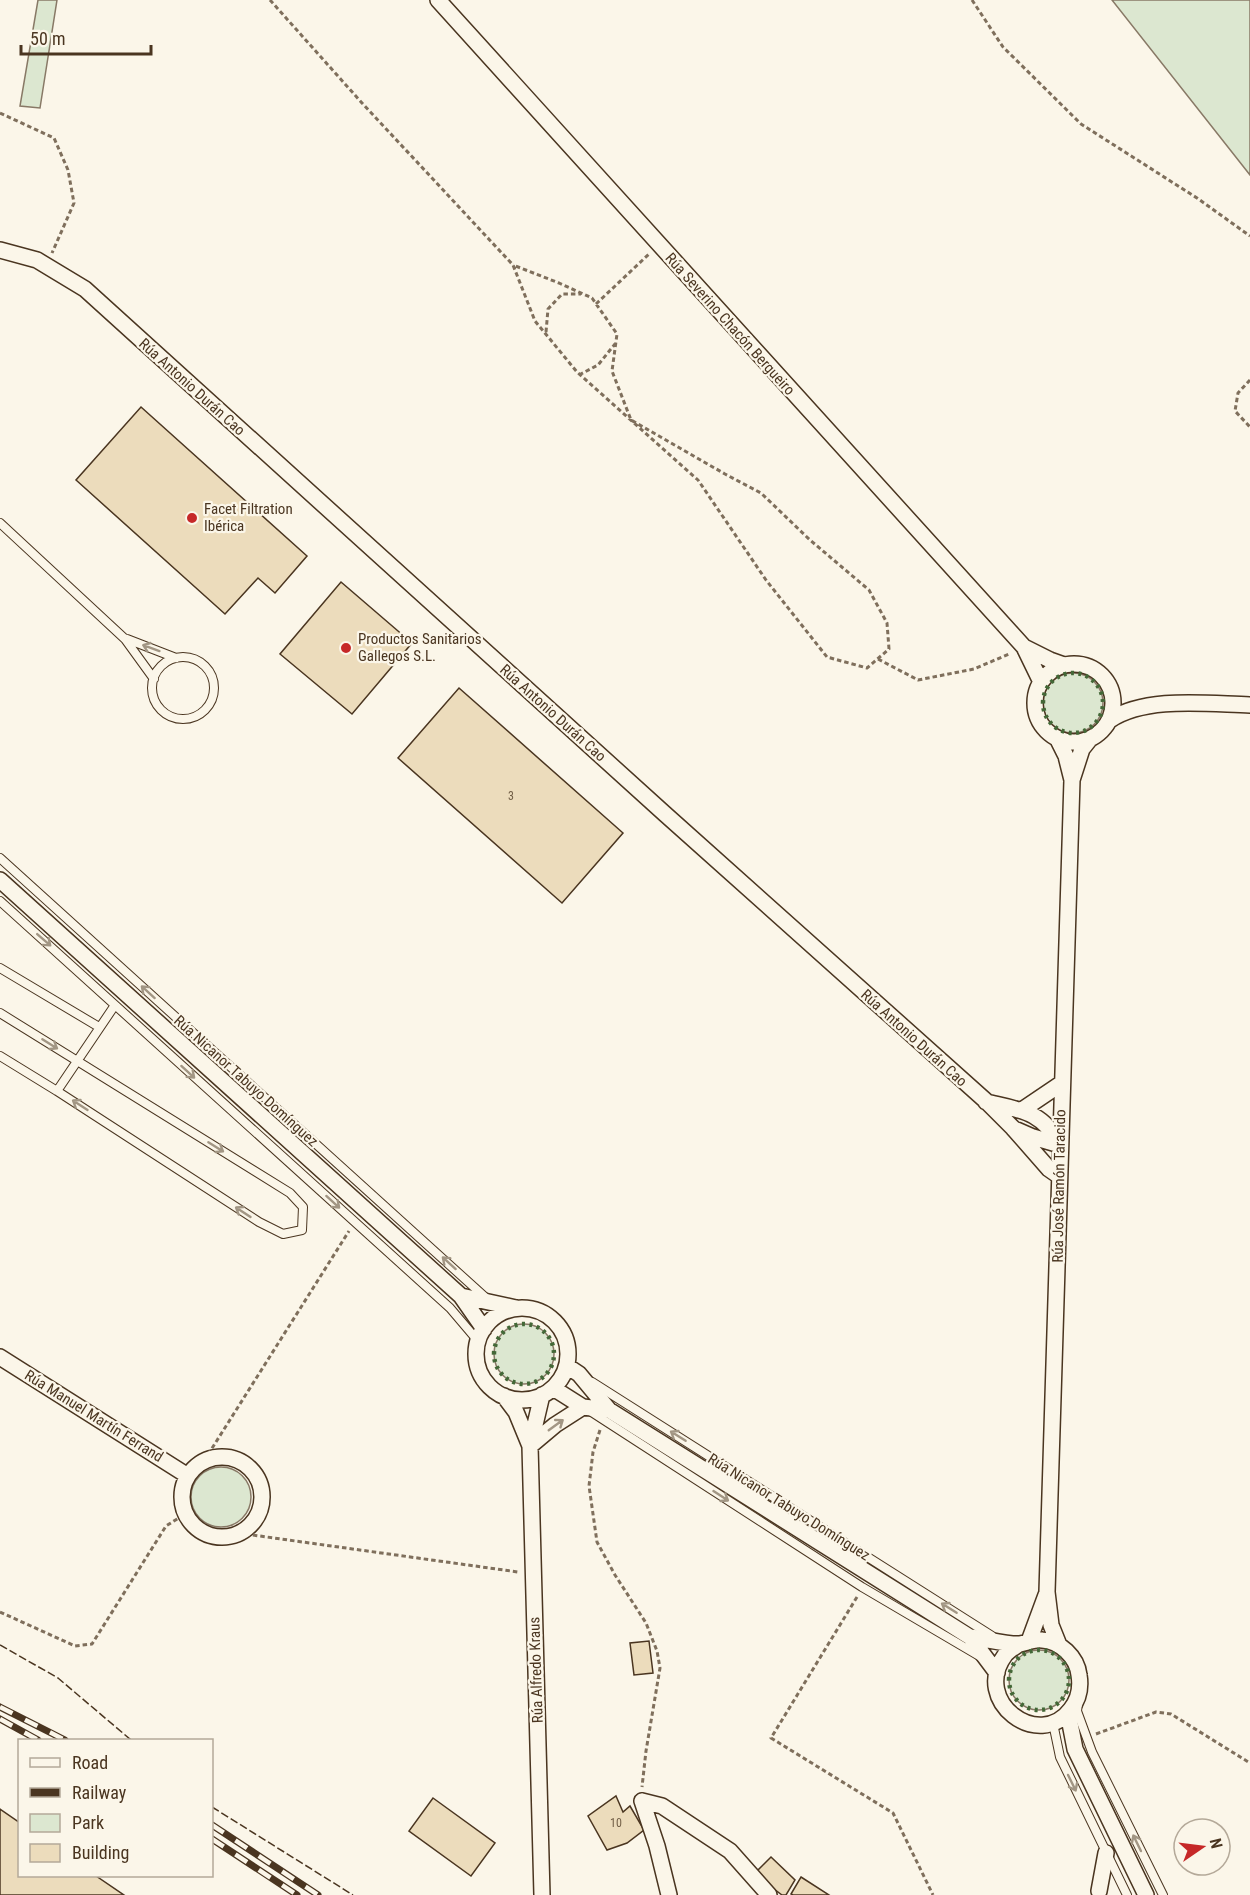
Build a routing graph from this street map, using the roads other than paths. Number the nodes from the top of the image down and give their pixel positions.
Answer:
1 (438, 0) edge
2 (0, 250) edge
3 (0, 523) edge
4 (125, 639) junction
5 (1024, 647) junction
6 (176, 658) junction
7 (1064, 665) junction
8 (154, 680) junction
9 (1041, 682) junction
10 (1112, 691) junction
11 (1151, 704) junction
12 (1250, 705) edge
13 (1110, 720) junction
14 (1056, 738) junction
15 (1090, 739) junction
16 (1072, 780) junction
17 (0, 858) edge
18 (0, 880) edge
19 (0, 902) edge
20 (0, 968) edge
21 (115, 1005) junction
22 (0, 1013) edge
23 (99, 1028) junction
24 (0, 1056) edge
25 (77, 1061) junction
26 (1062, 1083) junction
27 (57, 1091) junction
28 (986, 1101) junction
29 (1022, 1110) junction
30 (1013, 1128) junction
31 (1060, 1145) junction
32 (1059, 1176) junction
33 (461, 1296) junction
34 (492, 1303) junction
35 (516, 1308) junction
36 (481, 1335) junction
37 (0, 1357) edge
38 (573, 1370) junction
39 (547, 1392) junction
40 (504, 1396) junction
41 (583, 1407) junction
42 (606, 1414) junction
43 (530, 1446) junction
44 (188, 1476) junction
45 (1047, 1592) junction
46 (970, 1636) junction
47 (998, 1641) junction
48 (1024, 1642) junction
49 (1059, 1645) junction
50 (993, 1667) junction
51 (1078, 1697) junction
52 (1068, 1713) junction
53 (1051, 1726) junction
54 (1075, 1749) junction
55 (1106, 1853) junction
56 (1100, 1894) edge
57 (542, 1895) edge
58 (669, 1895) edge
59 (769, 1895) edge
60 (1127, 1895) edge
61 (1146, 1895) edge
62 (1163, 1895) edge

1 - 5 street, Rúa Severino Chacón Bergueiro
2 - 28 street, Rúa Antonio Durán Cao
3 - 4 lane
6 -> 4 lane
4 - 8 lane
5 - 7 street, Rúa Severino Chacón Bergueiro
5 - 9 street, Rúa Severino Chacón Bergueiro
6 - 8 lane
6 - 8 lane
7 - 9 street
7 - 10 street
9 - 14 street
10 - 11 street
10 - 13 street
11 - 12 street
11 - 13 street
13 - 15 street
14 - 15 street
14 - 16 street, Rúa José Ramón Taracido
15 - 16 street, Rúa José Ramón Taracido
16 - 26 street, Rúa José Ramón Taracido
34 -> 17 lane, Rúa Nicanor Tabuyo Domínguez
18 - 33 street, Rúa Nicanor Tabuyo Domínguez
19 -> 21 lane, Rúa Nicanor Tabuyo Domínguez
20 - 23 lane
21 - 23 lane
21 -> 36 lane, Rúa Nicanor Tabuyo Domínguez
22 -> 25 lane
23 - 25 lane
24 - 27 lane
25 - 27 lane
25 -> 27 lane
26 - 29 street
26 - 31 street, Rúa José Ramón Taracido
28 - 29 street, Rúa Antonio Durán Cao
28 - 30 street, Rúa Antonio Durán Cao
29 - 31 street, Rúa Antonio Durán Cao
30 - 31 street, Rúa Antonio Durán Cao
30 - 32 street, Rúa Antonio Durán Cao
31 - 32 street, Rúa José Ramón Taracido
32 - 45 street, Rúa José Ramón Taracido
33 - 34 street, Rúa Nicanor Tabuyo Domínguez
33 - 36 street, Rúa Nicanor Tabuyo Domínguez
34 - 35 street, Rúa Nicanor Tabuyo Domínguez
35 - 36 street
35 - 38 street
36 - 40 street
37 - 44 street, Rúa Manuel Martín Ferrand
38 - 39 street
38 - 42 street, Rúa Nicanor Tabuyo Domínguez
47 -> 38 lane, Rúa Nicanor Tabuyo Domínguez
39 - 40 street
39 - 41 street, Rúa Nicanor Tabuyo Domínguez
39 - 43 street, Rúa Alfredo Kraus
40 - 43 street, Rúa Alfredo Kraus
41 - 42 street, Rúa Nicanor Tabuyo Domínguez
43 -> 41 street
42 - 46 street, Rúa Nicanor Tabuyo Domínguez
42 -> 50 lane, Rúa Nicanor Tabuyo Domínguez
43 - 57 street, Rúa Alfredo Kraus
44 - 44 street
45 - 48 street, Rúa José Ramón Taracido
45 - 49 street, Rúa José Ramón Taracido
46 - 47 street, Rúa Nicanor Tabuyo Domínguez
46 - 50 street, Rúa Nicanor Tabuyo Domínguez
47 - 48 street, Rúa Nicanor Tabuyo Domínguez
48 - 49 street
48 - 50 street
49 - 51 street
50 - 53 street
51 - 52 street
62 -> 51 lane
52 - 53 street
52 - 54 street
53 - 54 street
53 -> 55 lane
54 - 61 street
55 - 56 street
55 - 60 lane
58 - 59 street

